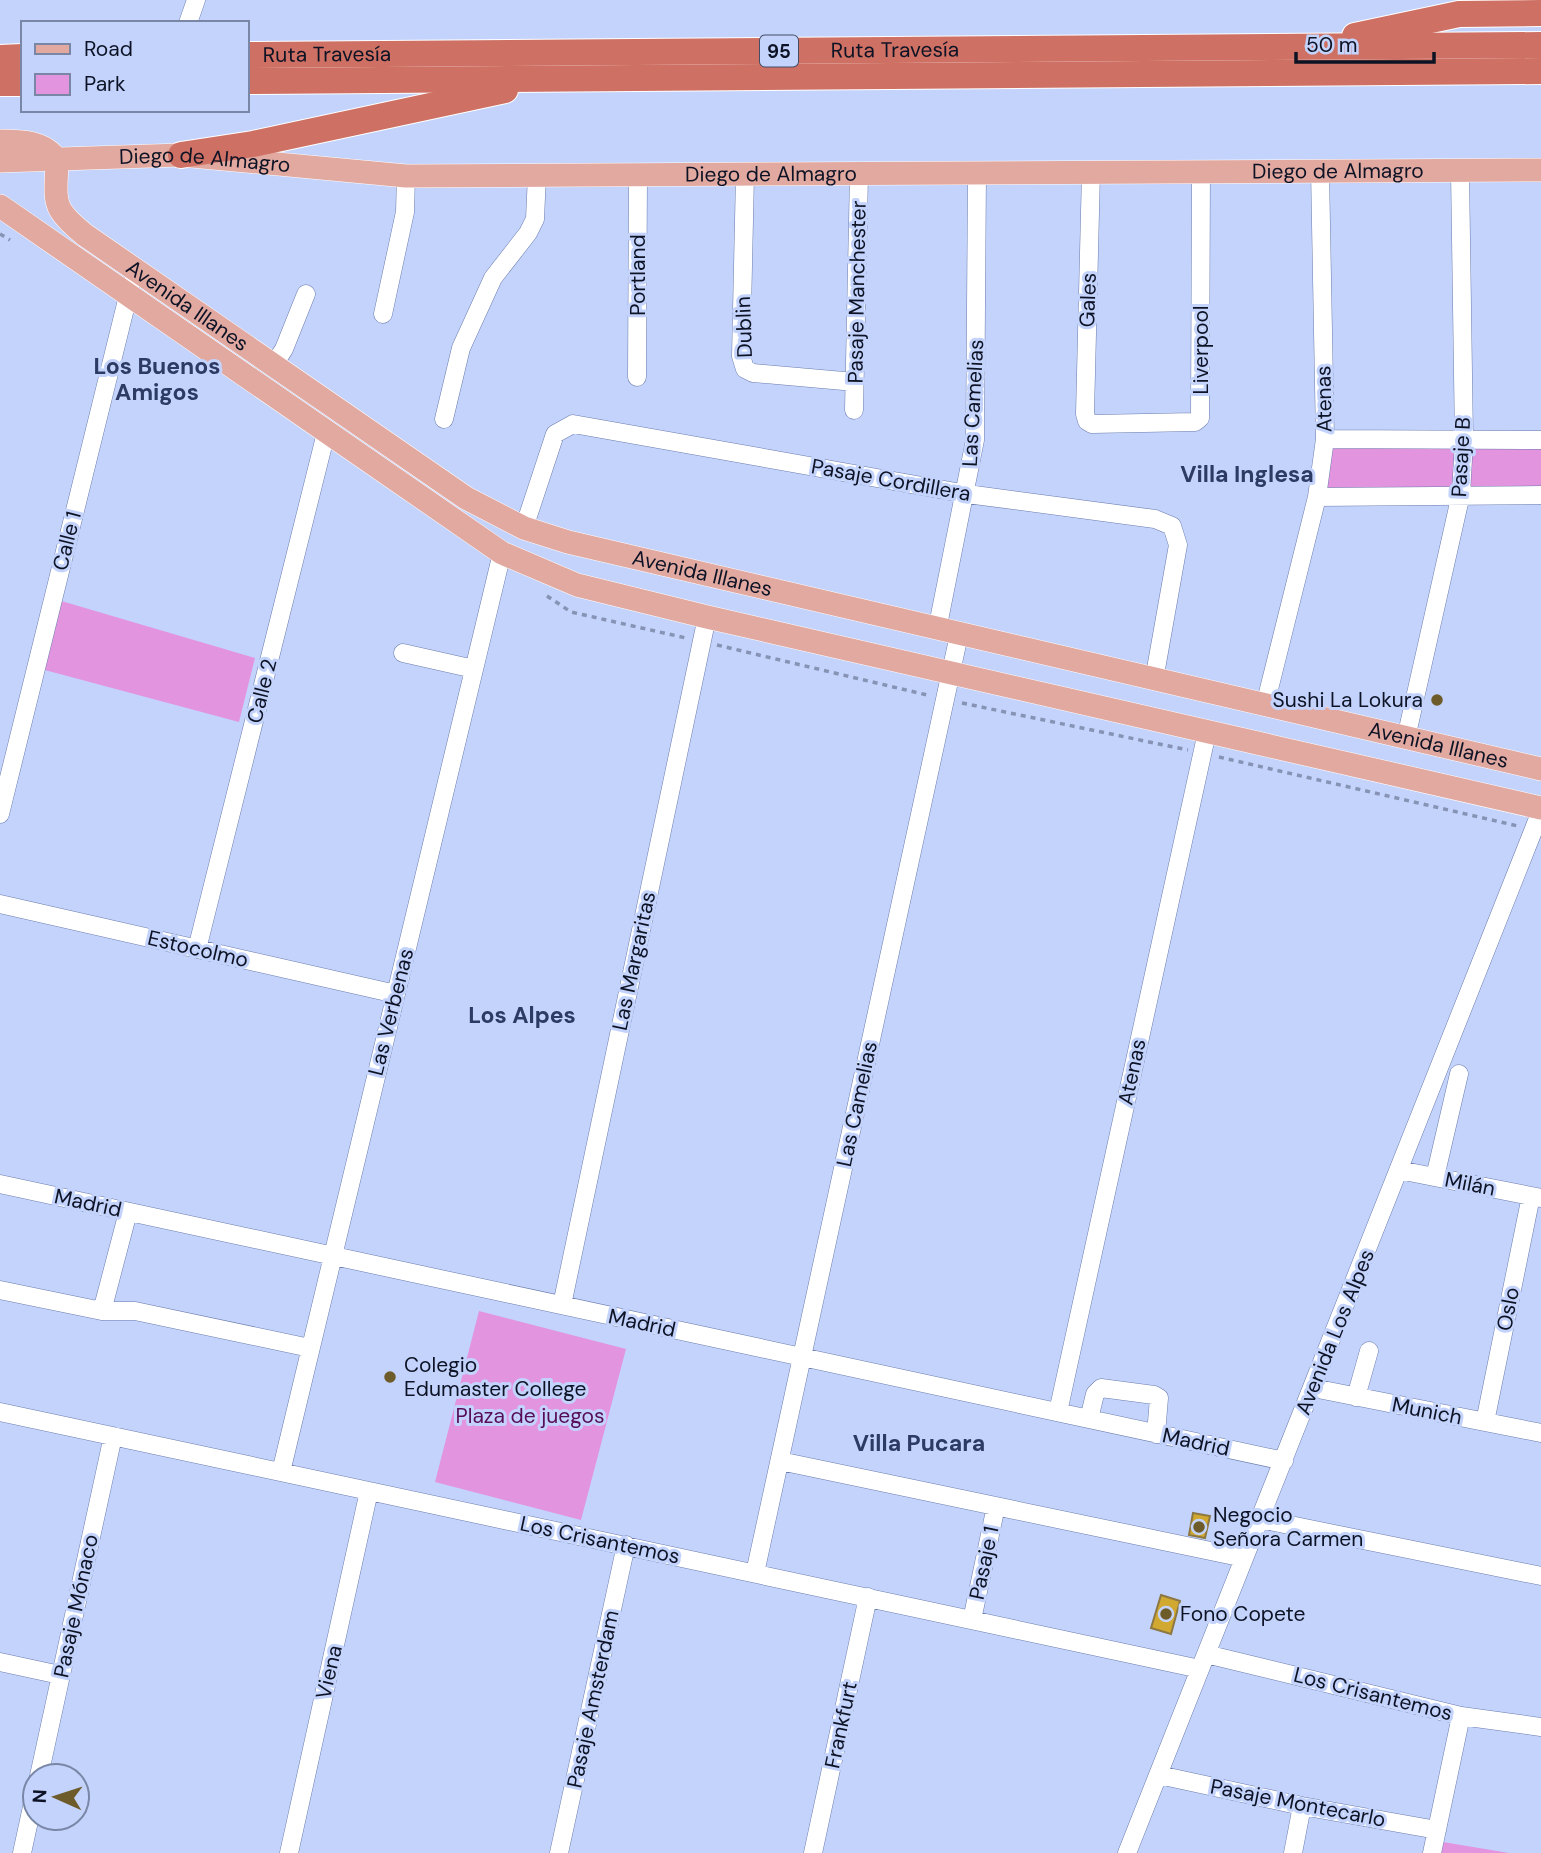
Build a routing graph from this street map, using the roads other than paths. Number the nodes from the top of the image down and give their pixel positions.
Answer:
1 (196, 0) edge
2 (1541, 13) edge
3 (189, 21) edge
4 (1541, 45) edge
5 (1312, 47) junction
6 (248, 55) edge
7 (0, 58) edge
8 (21, 58) edge
9 (1541, 71) edge
10 (578, 78) junction
11 (248, 81) edge
12 (0, 83) edge
13 (21, 83) edge
14 (0, 141) edge
15 (181, 155) junction
16 (57, 160) junction
17 (0, 161) edge
18 (1320, 170) junction
19 (1541, 170) edge
20 (1460, 171) junction
21 (1091, 172) junction
22 (1201, 172) junction
23 (977, 173) junction
24 (638, 174) junction
25 (859, 174) junction
26 (537, 175) junction
27 (746, 175) junction
28 (406, 176) junction
29 (0, 206) edge
30 (134, 269) junction
31 (306, 294) dead end
32 (128, 295) junction
33 (383, 314) dead end
34 (275, 363) junction
35 (637, 377) dead end
36 (855, 382) junction
37 (854, 410) dead end
38 (444, 419) dead end
39 (1092, 424) joint
40 (326, 433) junction
41 (1325, 439) junction
42 (1541, 440) edge
43 (1464, 441) junction
44 (967, 494) junction
45 (1461, 494) junction
46 (1541, 495) edge
47 (1317, 497) junction
48 (524, 528) junction
49 (502, 553) junction
50 (707, 617) junction
51 (948, 632) junction
52 (403, 653) dead end
53 (474, 669) junction
54 (950, 674) junction
55 (1154, 680) junction
56 (1265, 705) junction
57 (1207, 732) junction
58 (1406, 738) junction
59 (1541, 769) edge
60 (1541, 809) edge
61 (0, 814) edge
62 (0, 904) edge
63 (197, 949) junction
64 (396, 994) junction
65 (1459, 1074) dead end
66 (1399, 1170) junction
67 (1435, 1177) junction
68 (0, 1184) edge
69 (1536, 1197) edge
70 (128, 1212) junction
71 (333, 1256) junction
72 (0, 1290) edge
73 (562, 1305) junction
74 (102, 1311) junction
75 (310, 1348) junction
76 (1369, 1351) dead end
77 (802, 1357) junction
78 (1313, 1388) junction
79 (1356, 1397) junction
80 (0, 1412) edge
81 (1058, 1412) junction
82 (1089, 1419) junction
83 (1485, 1422) junction
84 (1156, 1433) junction
85 (1541, 1433) edge
86 (113, 1436) junction
87 (780, 1461) junction
88 (1284, 1461) junction
89 (281, 1472) junction
90 (369, 1491) junction
91 (996, 1506) junction
92 (1260, 1519) junction
93 (626, 1545) junction
94 (1244, 1559) junction
95 (755, 1573) junction
96 (1541, 1576) edge
97 (868, 1597) junction
98 (972, 1620) junction
99 (1203, 1661) junction
100 (0, 1662) edge
101 (61, 1675) junction
102 (1461, 1716) junction
103 (1541, 1727) edge
104 (42, 1762) edge
105 (1159, 1775) junction
106 (1302, 1807) junction
107 (1437, 1830) junction
108 (27, 1832) edge
109 (22, 1853) edge
110 (289, 1853) edge
111 (559, 1853) edge
112 (813, 1853) edge
113 (1127, 1853) edge
114 (1293, 1853) edge
115 (1432, 1853) edge

1 - 3 street
2 - 5 highway
4 - 5 highway, Ruta Travesía / 95
5 - 6 highway, Ruta Travesía / 95
7 - 8 highway
9 - 10 highway, Ruta Travesía / 95
10 - 11 highway, Ruta Travesía / 95
10 - 15 highway
12 - 13 highway
14 - 16 main road
15 - 16 main road, Diego de Almagro
15 - 28 main road, Diego de Almagro
16 - 17 main road, Diego de Almagro
16 - 30 main road, Avenida Illanes
18 - 20 main road, Diego de Almagro
18 - 22 main road, Diego de Almagro
18 - 41 street, Atenas
19 - 20 main road, Diego de Almagro
20 - 43 street, Pasaje B
21 - 22 main road, Diego de Almagro
21 - 23 main road, Diego de Almagro
21 - 39 street, Gales
22 - 39 street, Liverpool
23 - 25 main road, Diego de Almagro
23 - 44 street, Las Camelias
24 - 26 main road, Diego de Almagro
24 - 27 main road, Diego de Almagro
24 - 35 street, Portland
25 - 27 main road, Diego de Almagro
25 - 36 street, Pasaje Manchester
26 - 28 main road, Diego de Almagro
26 - 38 street
27 - 36 street, Dublin
28 - 33 street
29 - 32 main road, Avenida Illanes
30 - 32 street, Calle 1
30 - 34 main road, Avenida Illanes
31 - 34 street
32 - 40 main road, Avenida Illanes
32 - 61 street, Calle 1
34 - 48 main road, Avenida Illanes
36 - 37 street, Pasaje Manchester
40 - 49 main road, Avenida Illanes
40 - 63 street, Calle 2
41 - 43 street
41 - 47 street, Atenas
42 - 43 street
43 - 45 street, Pasaje B
44 - 48 street, Pasaje Cordillera
44 - 51 street, Las Camelias
44 - 55 street, Pasaje Cordillera
45 - 46 street
45 - 47 street
45 - 58 street, Pasaje B
47 - 56 street, Atenas
48 - 51 main road, Avenida Illanes
49 - 50 main road, Avenida Illanes
49 - 53 street, Las Verbenas
50 - 54 main road, Avenida Illanes
50 - 73 street, Las Margaritas
51 - 54 street, Las Camelias
51 - 55 main road, Avenida Illanes
52 - 53 street
53 - 64 street, Las Verbenas
54 - 57 main road, Avenida Illanes
54 - 77 street, Las Camelias
55 - 56 main road, Avenida Illanes
56 - 58 main road, Avenida Illanes
57 - 60 main road, Avenida Illanes
57 - 81 street, Atenas
58 - 59 main road, Avenida Illanes
60 - 66 street, Avenida Los Alpes
62 - 63 street, Estocolmo
63 - 64 street, Estocolmo
64 - 71 street, Las Verbenas
65 - 67 street
66 - 67 street, Milán
66 - 78 street, Avenida Los Alpes
67 - 69 street, Milán
68 - 70 street, Madrid
69 - 83 street, Oslo
70 - 71 street, Madrid
70 - 74 street
71 - 73 street, Madrid
71 - 75 street, Las Verbenas
72 - 74 street
73 - 77 street, Madrid
74 - 75 street
75 - 89 street, Las Verbenas
76 - 79 street
77 - 81 street, Madrid
77 - 87 street, Las Camelias
78 - 79 street, Munich
78 - 88 street, Avenida Los Alpes
79 - 83 street, Munich
80 - 86 street, Los Crisantemos
81 - 82 street, Madrid
82 - 84 street, Madrid
82 - 84 street
83 - 85 street, Munich
84 - 88 street, Madrid
86 - 89 street, Los Crisantemos
86 - 101 street, Pasaje Mónaco
87 - 91 street
87 - 95 street, Las Camelias
88 - 92 street, Avenida Los Alpes
89 - 90 street, Los Crisantemos
90 - 93 street, Los Crisantemos
90 - 110 street, Viena
91 - 94 street
91 - 98 street, Pasaje 1
92 - 94 street, Avenida Los Alpes
92 - 96 street
93 - 95 street, Los Crisantemos
93 - 111 street, Pasaje Amsterdam
94 - 99 street, Avenida Los Alpes
95 - 97 street, Los Crisantemos
97 - 98 street, Los Crisantemos
97 - 112 street, Frankfurt
98 - 99 street, Los Crisantemos
99 - 102 street, Los Crisantemos
99 - 105 street, Avenida Los Alpes
100 - 101 street
101 - 104 street, Pasaje Mónaco
102 - 103 street, Los Crisantemos
102 - 107 street
105 - 106 street, Pasaje Montecarlo
105 - 113 street, Avenida Los Alpes
106 - 107 street, Pasaje Montecarlo
106 - 114 street
107 - 115 street
108 - 109 street

